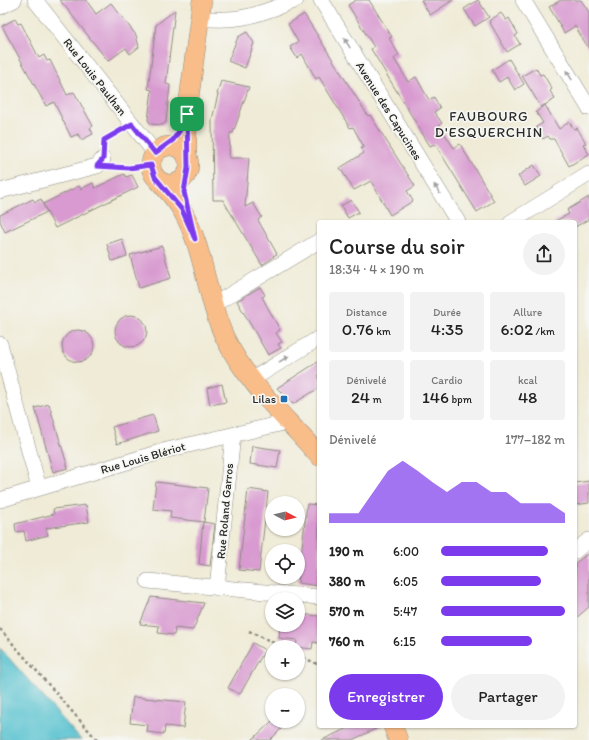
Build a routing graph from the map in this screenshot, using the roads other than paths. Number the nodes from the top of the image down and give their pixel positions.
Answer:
1 (14, 0) edge
2 (35, 0) edge
3 (296, 0) edge
4 (321, 0) edge
5 (523, 0) edge
6 (0, 7) edge
7 (200, 9) edge
8 (589, 108) edge
9 (187, 114) junction
10 (157, 161) junction
11 (100, 162) road end
12 (187, 166) junction
13 (589, 174) edge
14 (0, 191) edge
15 (457, 220) edge
16 (513, 220) edge
17 (195, 239) junction
18 (317, 242) edge
19 (213, 305) junction
20 (317, 339) edge
21 (0, 344) edge
22 (251, 380) junction
23 (288, 422) junction
24 (232, 435) junction
25 (317, 454) edge
26 (40, 488) junction
27 (0, 500) edge
28 (589, 540) edge
29 (577, 549) edge
30 (148, 581) dead end
31 (217, 588) junction
32 (317, 597) edge
33 (393, 728) edge
34 (398, 740) edge

1 - 6 street
2 - 10 street, Rue Louis Paulhan
3 - 7 street
15 -> 4 street, Avenue des Capucines
8 -> 5 street
7 - 9 main road
9 - 10 main road
9 - 12 main road
10 - 12 main road
10 - 12 main road
10 - 17 main road
11 - 14 street
12 - 17 main road
13 - 16 street
17 - 19 main road
18 - 19 street
19 - 22 main road
22 -> 20 street
21 - 26 street
22 - 23 main road
23 - 24 street, Rue Louis Blériot
23 - 25 main road
24 - 26 street, Rue Louis Blériot
24 - 31 street, Rue Roland Garros
26 - 27 street, Rue Louis Blériot
28 - 29 street
30 - 31 street
31 - 32 street
33 - 34 main road

